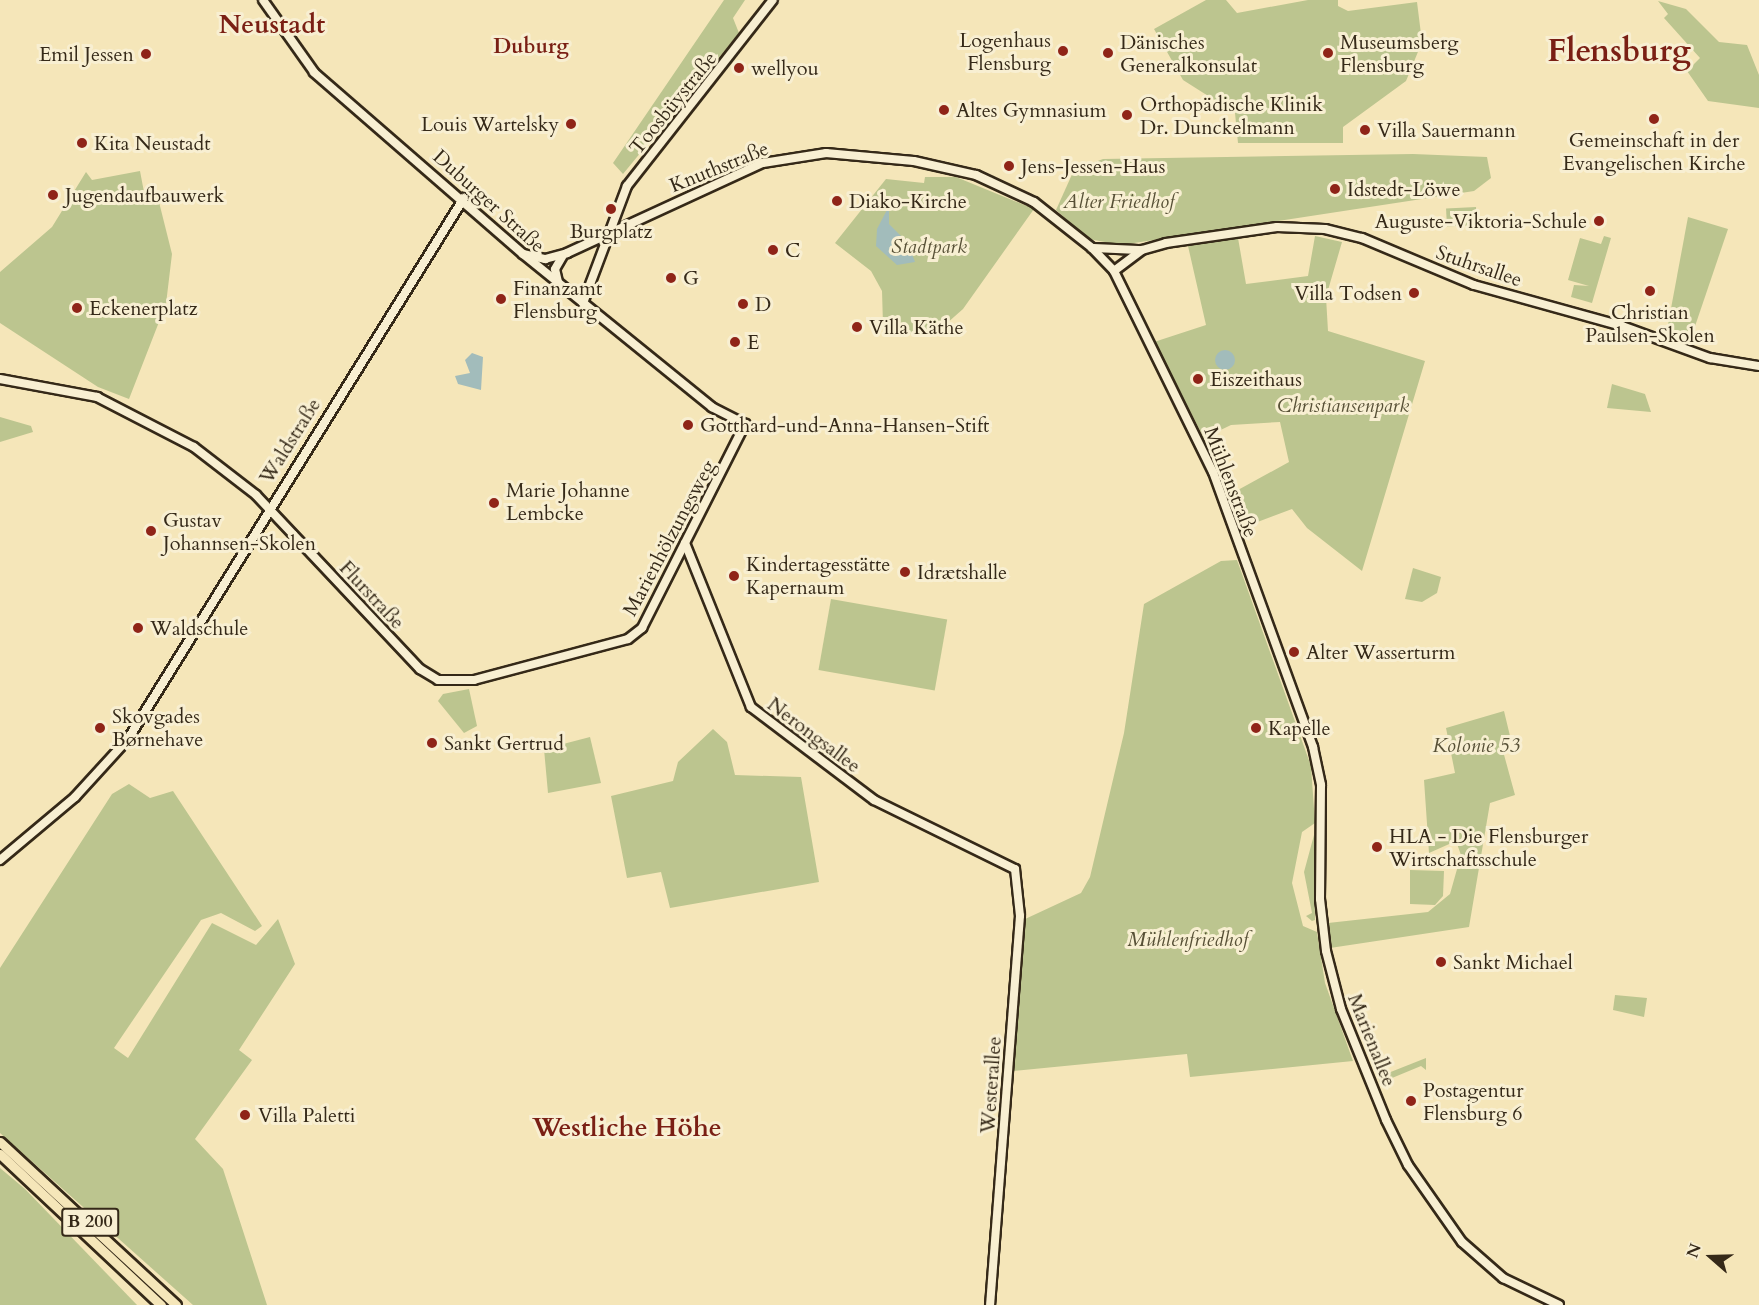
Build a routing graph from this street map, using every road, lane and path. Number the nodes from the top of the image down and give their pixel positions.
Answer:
1 (263, 0) edge
2 (773, 0) edge
3 (465, 198) junction
4 (609, 233) junction
5 (1092, 248) junction
6 (1142, 250) junction
7 (567, 253) junction
8 (523, 254) junction
9 (1114, 271) junction
10 (558, 282) junction
11 (583, 303) junction
12 (1759, 366) edge
13 (0, 379) edge
14 (745, 424) joint
15 (268, 508) junction
16 (685, 543) junction
17 (428, 676) joint
18 (1299, 714) joint
19 (0, 860) edge
20 (1015, 869) joint
21 (0, 1142) edge
22 (0, 1154) edge
23 (161, 1305) edge
24 (176, 1305) edge
25 (990, 1305) edge
26 (1559, 1305) edge

1 - 3 main road, Duburger Straße
2 - 4 main road, Toosbüystraße
3 - 8 main road, Duburger Straße
3 - 15 main road, Waldstraße
4 - 5 main road, Knuthstraße
4 - 7 main road, Knuthstraße
4 - 11 main road
5 - 6 main road
5 - 9 main road, Mühlenstraße
6 - 9 main road, Stuhrsallee
6 - 12 main road, Stuhrsallee
7 - 8 main road, Knuthstraße
7 - 10 main road
8 - 10 main road, Duburger Straße
9 - 18 main road, Mühlenstraße
10 - 11 main road, Duburger Straße
11 - 14 main road, Duburger Straße
13 - 15 main road, Flurstraße
14 - 16 main road, Marienhölzungsweg
15 - 17 main road, Flurstraße
15 - 19 main road, Waldstraße
16 - 17 main road, Marienhölzungsweg
16 - 20 main road, Nerongsallee
18 - 26 main road, Marienallee
20 - 25 main road, Westerallee
21 - 24 highway, B 200
22 - 23 highway, B 200

